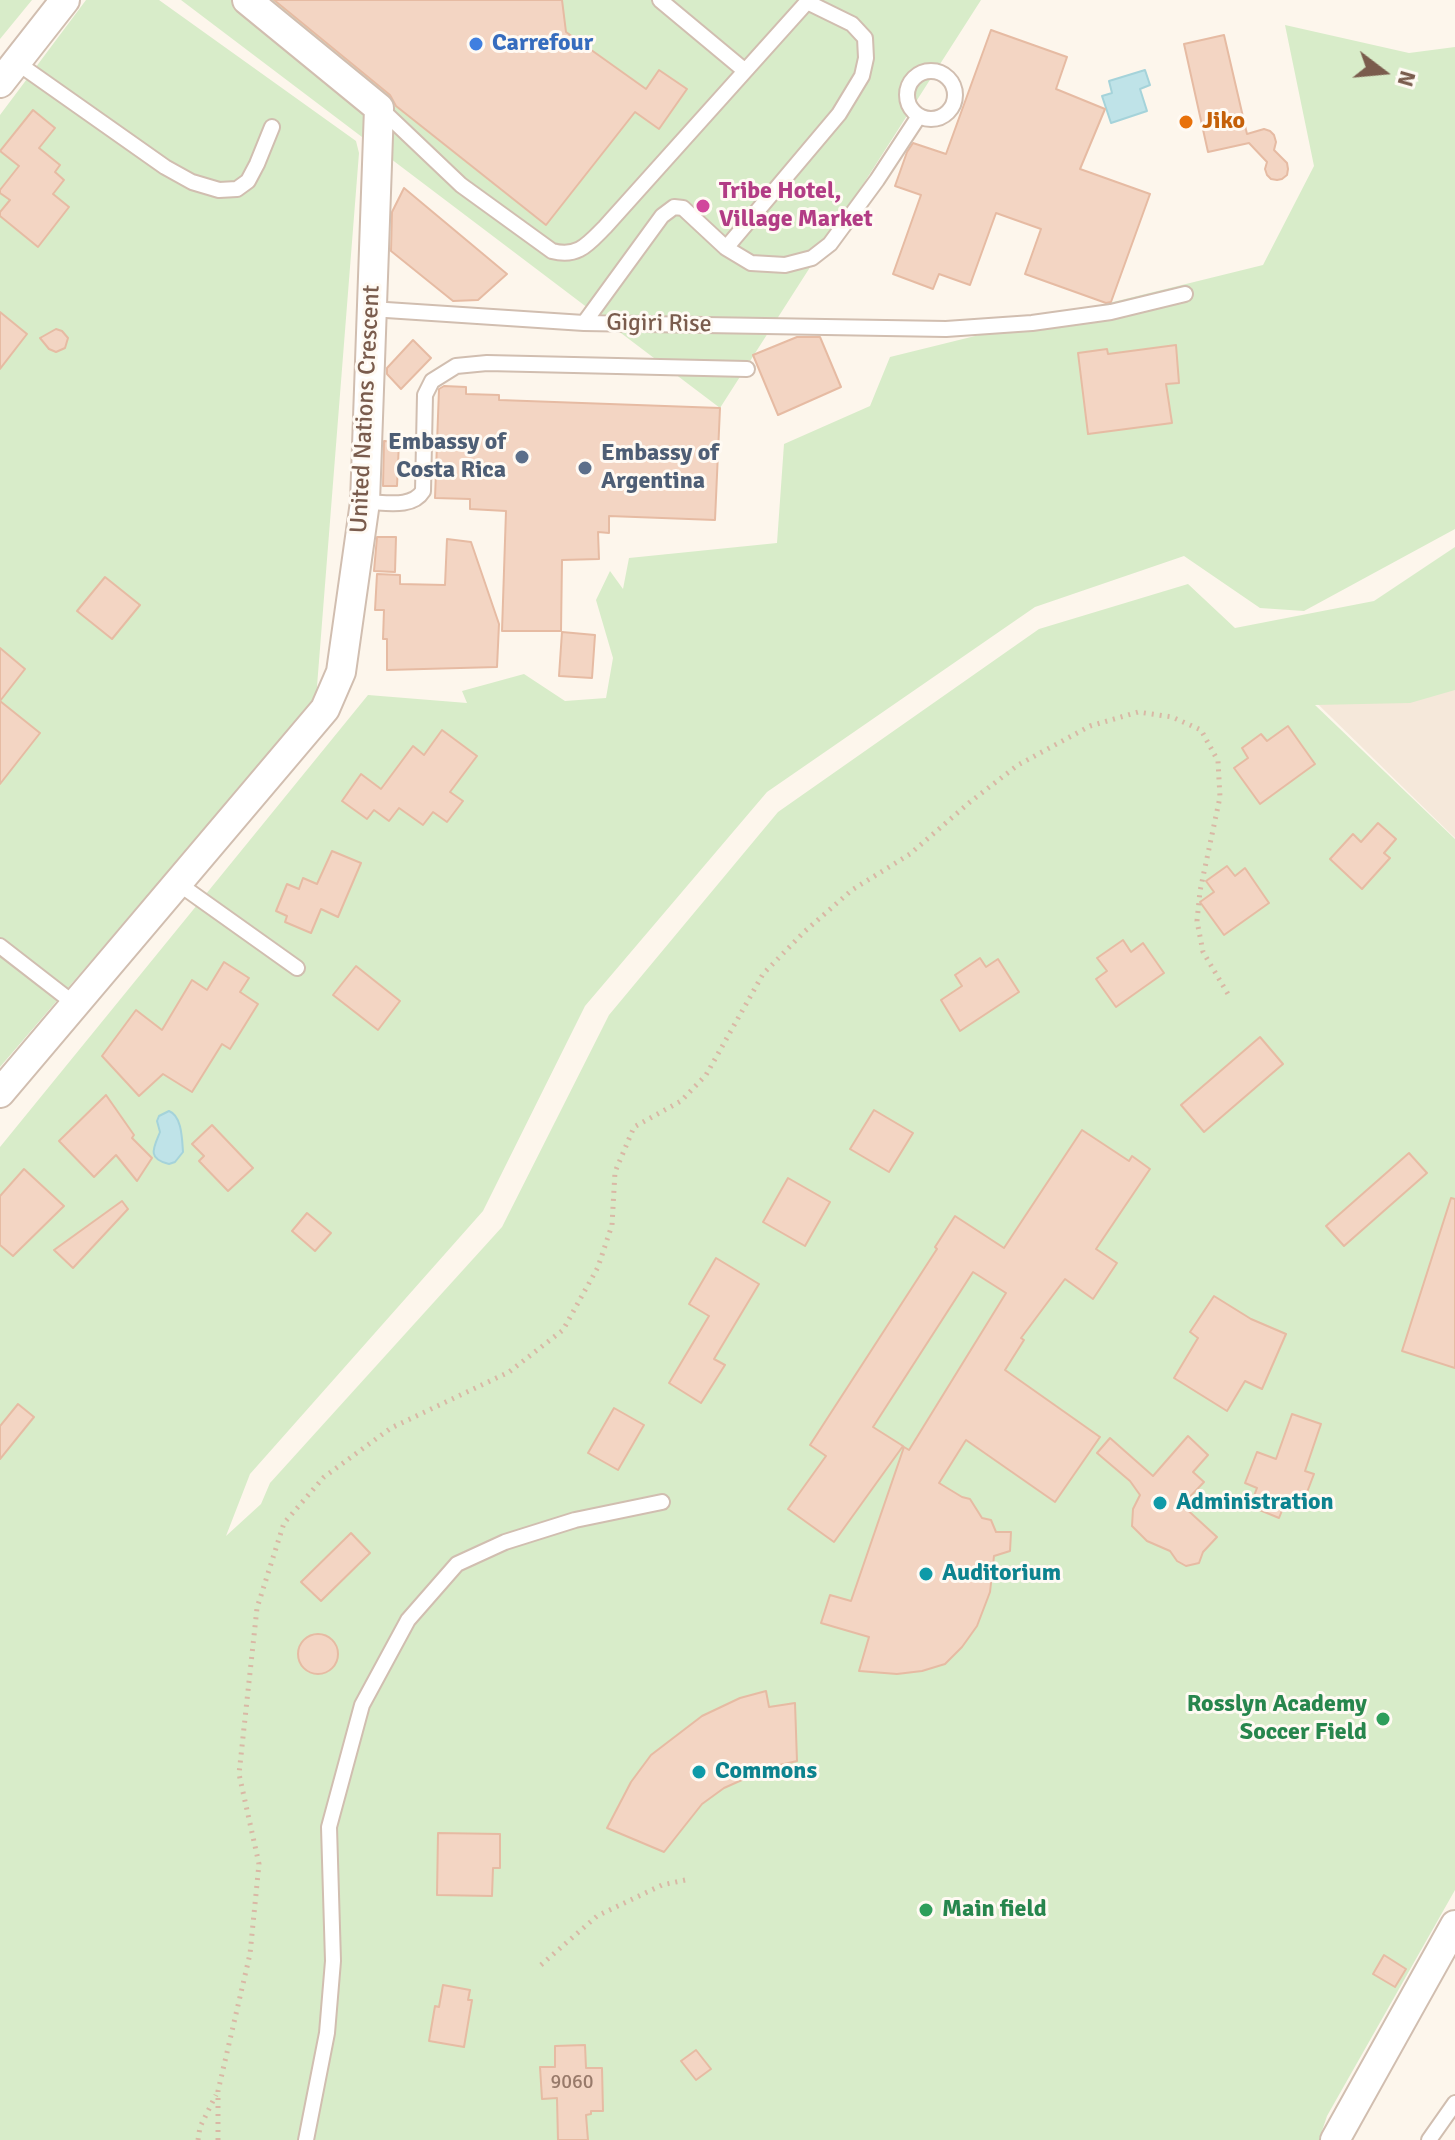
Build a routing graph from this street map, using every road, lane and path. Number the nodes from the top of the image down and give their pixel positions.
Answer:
1 (65, 0) edge
2 (247, 0) edge
3 (660, 0) edge
4 (805, 1) edge
5 (744, 70) junction
6 (8, 72) edge
7 (379, 108) junction
8 (919, 116) dead end
9 (272, 127) dead end
10 (726, 248) junction
11 (1185, 294) dead end
12 (371, 309) junction
13 (584, 323) junction
14 (747, 369) dead end
15 (365, 502) junction
16 (179, 884) junction
17 (0, 946) edge
18 (297, 968) dead end
19 (1228, 994) dead end
20 (76, 1005) junction
21 (0, 1093) edge
22 (662, 1502) dead end
23 (690, 1879) dead end
24 (1455, 1925) edge
25 (541, 1965) dead end
26 (218, 2091) junction
27 (1455, 2103) edge
28 (198, 2140) edge
29 (218, 2140) edge
30 (306, 2140) edge
31 (1335, 2140) edge
32 (1429, 2140) edge

1 - 6 street
2 - 7 street
3 - 5 lane
4 - 5 lane
4 - 10 lane
5 - 7 lane
6 - 9 lane
7 - 12 street, United Nations Crescent
8 - 10 lane
10 - 13 lane
11 - 13 lane, Gigiri Rise
12 - 13 lane, Gigiri Rise
12 - 15 street, United Nations Crescent
14 - 15 lane
15 - 16 street, United Nations Crescent
16 - 18 lane
16 - 20 street, United Nations Crescent
17 - 20 lane
19 - 26 path
20 - 21 street, United Nations Crescent
22 - 30 lane
23 - 25 path
24 - 31 street
26 - 28 path
26 - 29 path
27 - 32 lane

